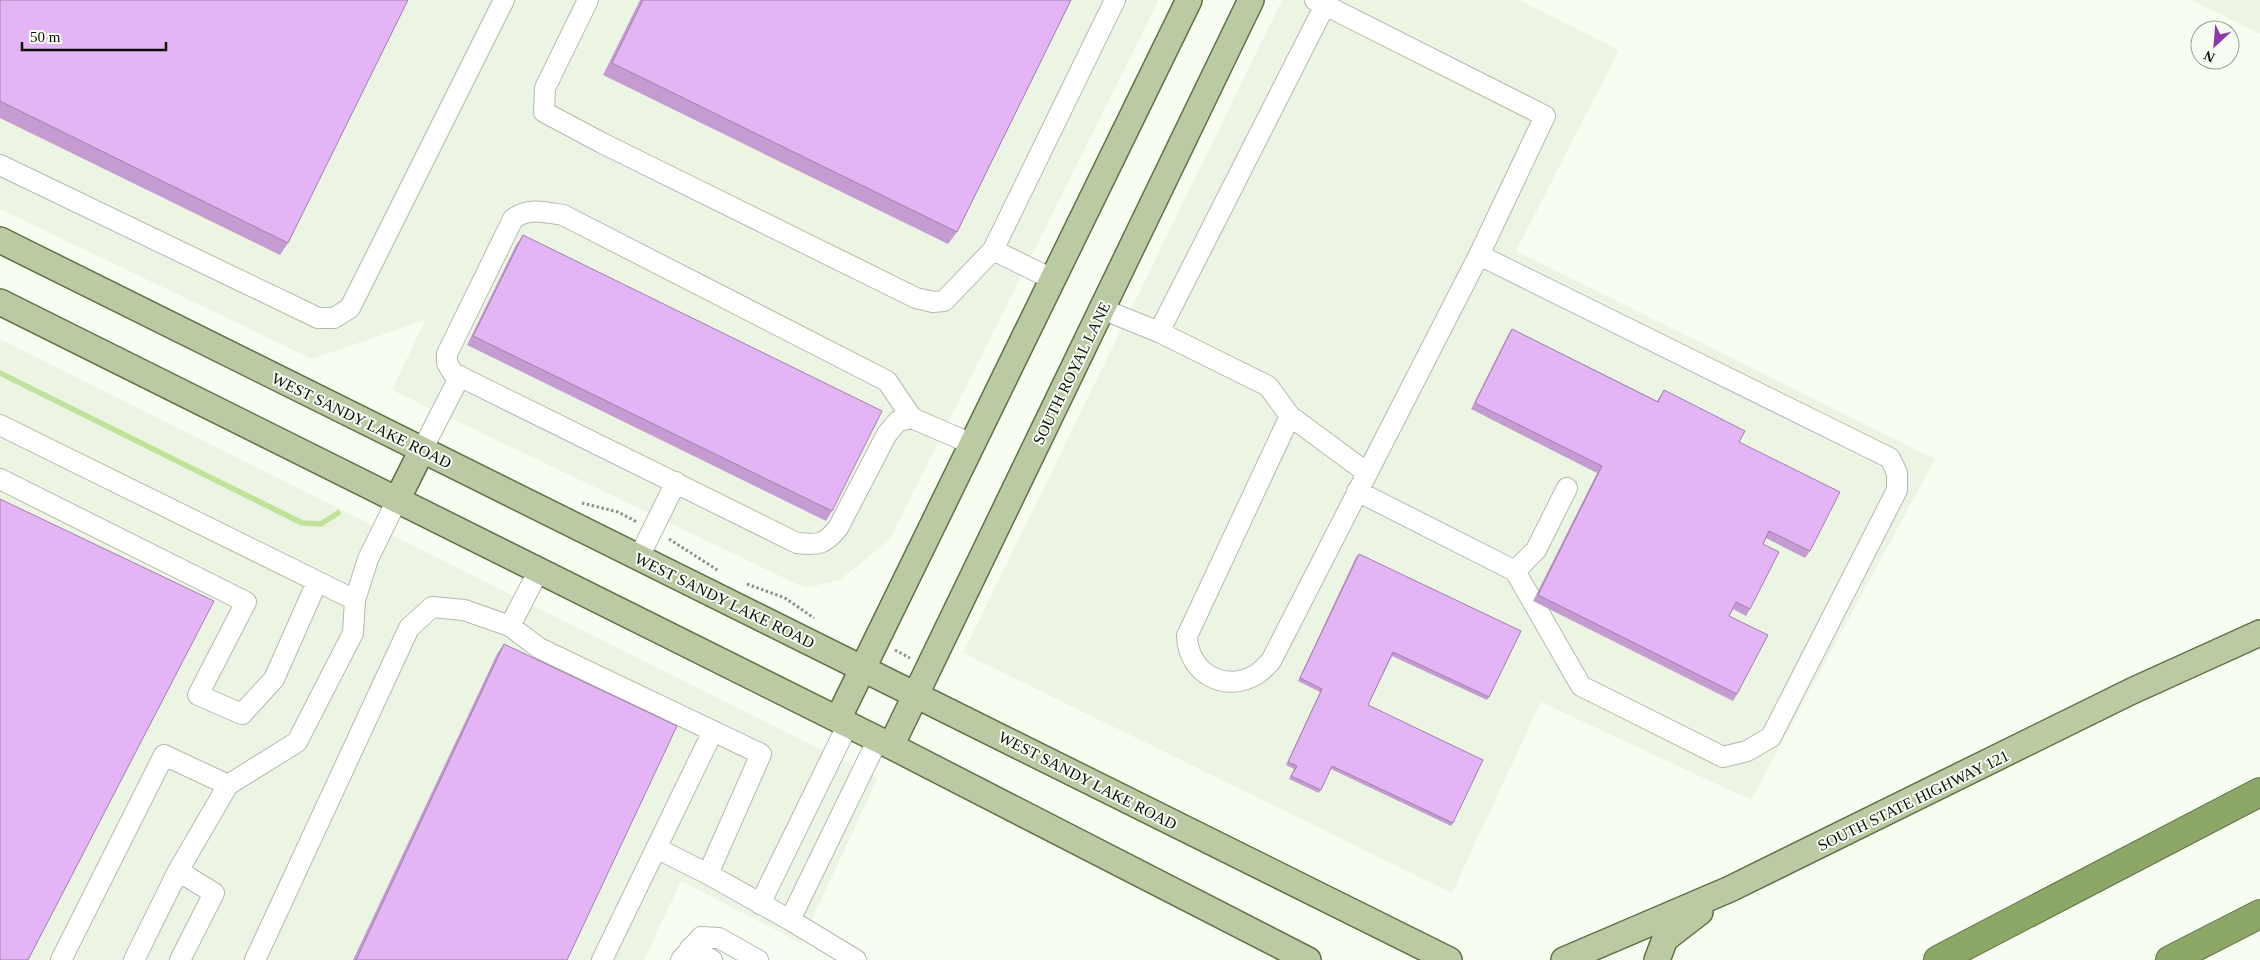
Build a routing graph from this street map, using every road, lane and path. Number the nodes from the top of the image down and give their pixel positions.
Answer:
1 (504, 0) edge
2 (588, 0) edge
3 (1115, 0) edge
4 (1188, 0) edge
5 (1251, 0) edge
6 (1320, 2) edge
7 (0, 164) edge
8 (0, 240) edge
9 (993, 250) junction
10 (1479, 255) junction
11 (1052, 279) junction
12 (0, 302) edge
13 (1102, 309) junction
14 (1159, 332) junction
15 (460, 376) junction
16 (1290, 416) junction
17 (912, 418) junction
18 (0, 425) edge
19 (972, 444) junction
20 (422, 450) junction
21 (1366, 472) junction
22 (0, 479) edge
23 (676, 482) junction
24 (1567, 488) dead end
25 (1357, 491) junction
26 (397, 500) junction
27 (639, 557) junction
28 (539, 570) junction
29 (1514, 571) junction
30 (317, 582) junction
31 (355, 600) junction
32 (510, 626) junction
33 (2260, 633) edge
34 (864, 668) junction
35 (916, 694) junction
36 (843, 722) junction
37 (713, 730) junction
38 (885, 743) junction
39 (228, 785) junction
40 (2260, 792) edge
41 (656, 848) junction
42 (178, 871) junction
43 (708, 874) junction
44 (1730, 890) junction
45 (760, 904) junction
46 (2260, 914) edge
47 (790, 920) junction
48 (1266, 938) junction
49 (686, 954) edge
50 (849, 958) edge
51 (61, 960) edge
52 (134, 960) edge
53 (180, 960) edge
54 (255, 960) edge
55 (602, 960) edge
56 (712, 960) edge
57 (758, 960) edge
58 (1288, 960) edge
59 (1308, 960) edge
60 (1449, 960) edge
61 (1564, 960) edge
62 (1657, 960) edge
63 (1938, 960) edge
64 (2170, 960) edge

1 - 7 lane
2 - 9 lane
3 - 9 lane
4 - 11 main road
5 - 13 main road, SOUTH ROYAL LANE
6 - 10 lane
6 - 14 lane
8 - 20 main road, WEST SANDY LAKE ROAD
9 - 11 lane
10 - 21 lane
10 - 29 lane
11 - 19 main road
12 - 26 main road
13 - 14 lane
13 - 35 main road, SOUTH ROYAL LANE
14 - 16 lane
15 - 17 lane
15 - 20 lane
15 - 23 lane
16 - 21 lane
16 - 25 lane
17 - 19 lane
17 - 23 lane
18 - 30 lane
19 - 34 main road
20 - 26 main road
20 - 27 main road, WEST SANDY LAKE ROAD
21 - 25 lane
22 - 30 lane
23 - 27 lane
24 - 29 lane
25 - 29 lane
26 - 28 main road
26 - 31 lane
27 - 34 main road, WEST SANDY LAKE ROAD
28 - 32 lane
28 - 36 main road
30 - 31 lane
31 - 39 lane
32 - 37 lane
32 - 54 lane
33 - 44 main road, SOUTH STATE HIGHWAY 121
34 - 35 main road, WEST SANDY LAKE ROAD
34 - 36 main road
35 - 38 main road, SOUTH ROYAL LANE
35 - 60 main road, WEST SANDY LAKE ROAD
36 - 38 main road
36 - 45 lane
37 - 41 lane
37 - 43 lane
38 - 47 lane
38 - 48 main road
39 - 42 lane
39 - 51 lane
40 - 63 highway
41 - 43 lane
41 - 55 lane
42 - 52 lane
42 - 53 lane
43 - 45 lane
44 - 61 main road, SOUTH STATE HIGHWAY 121
44 - 62 main road
45 - 47 lane
46 - 64 highway
47 - 50 lane
48 - 58 main road
48 - 59 main road
49 - 56 lane
49 - 57 lane

